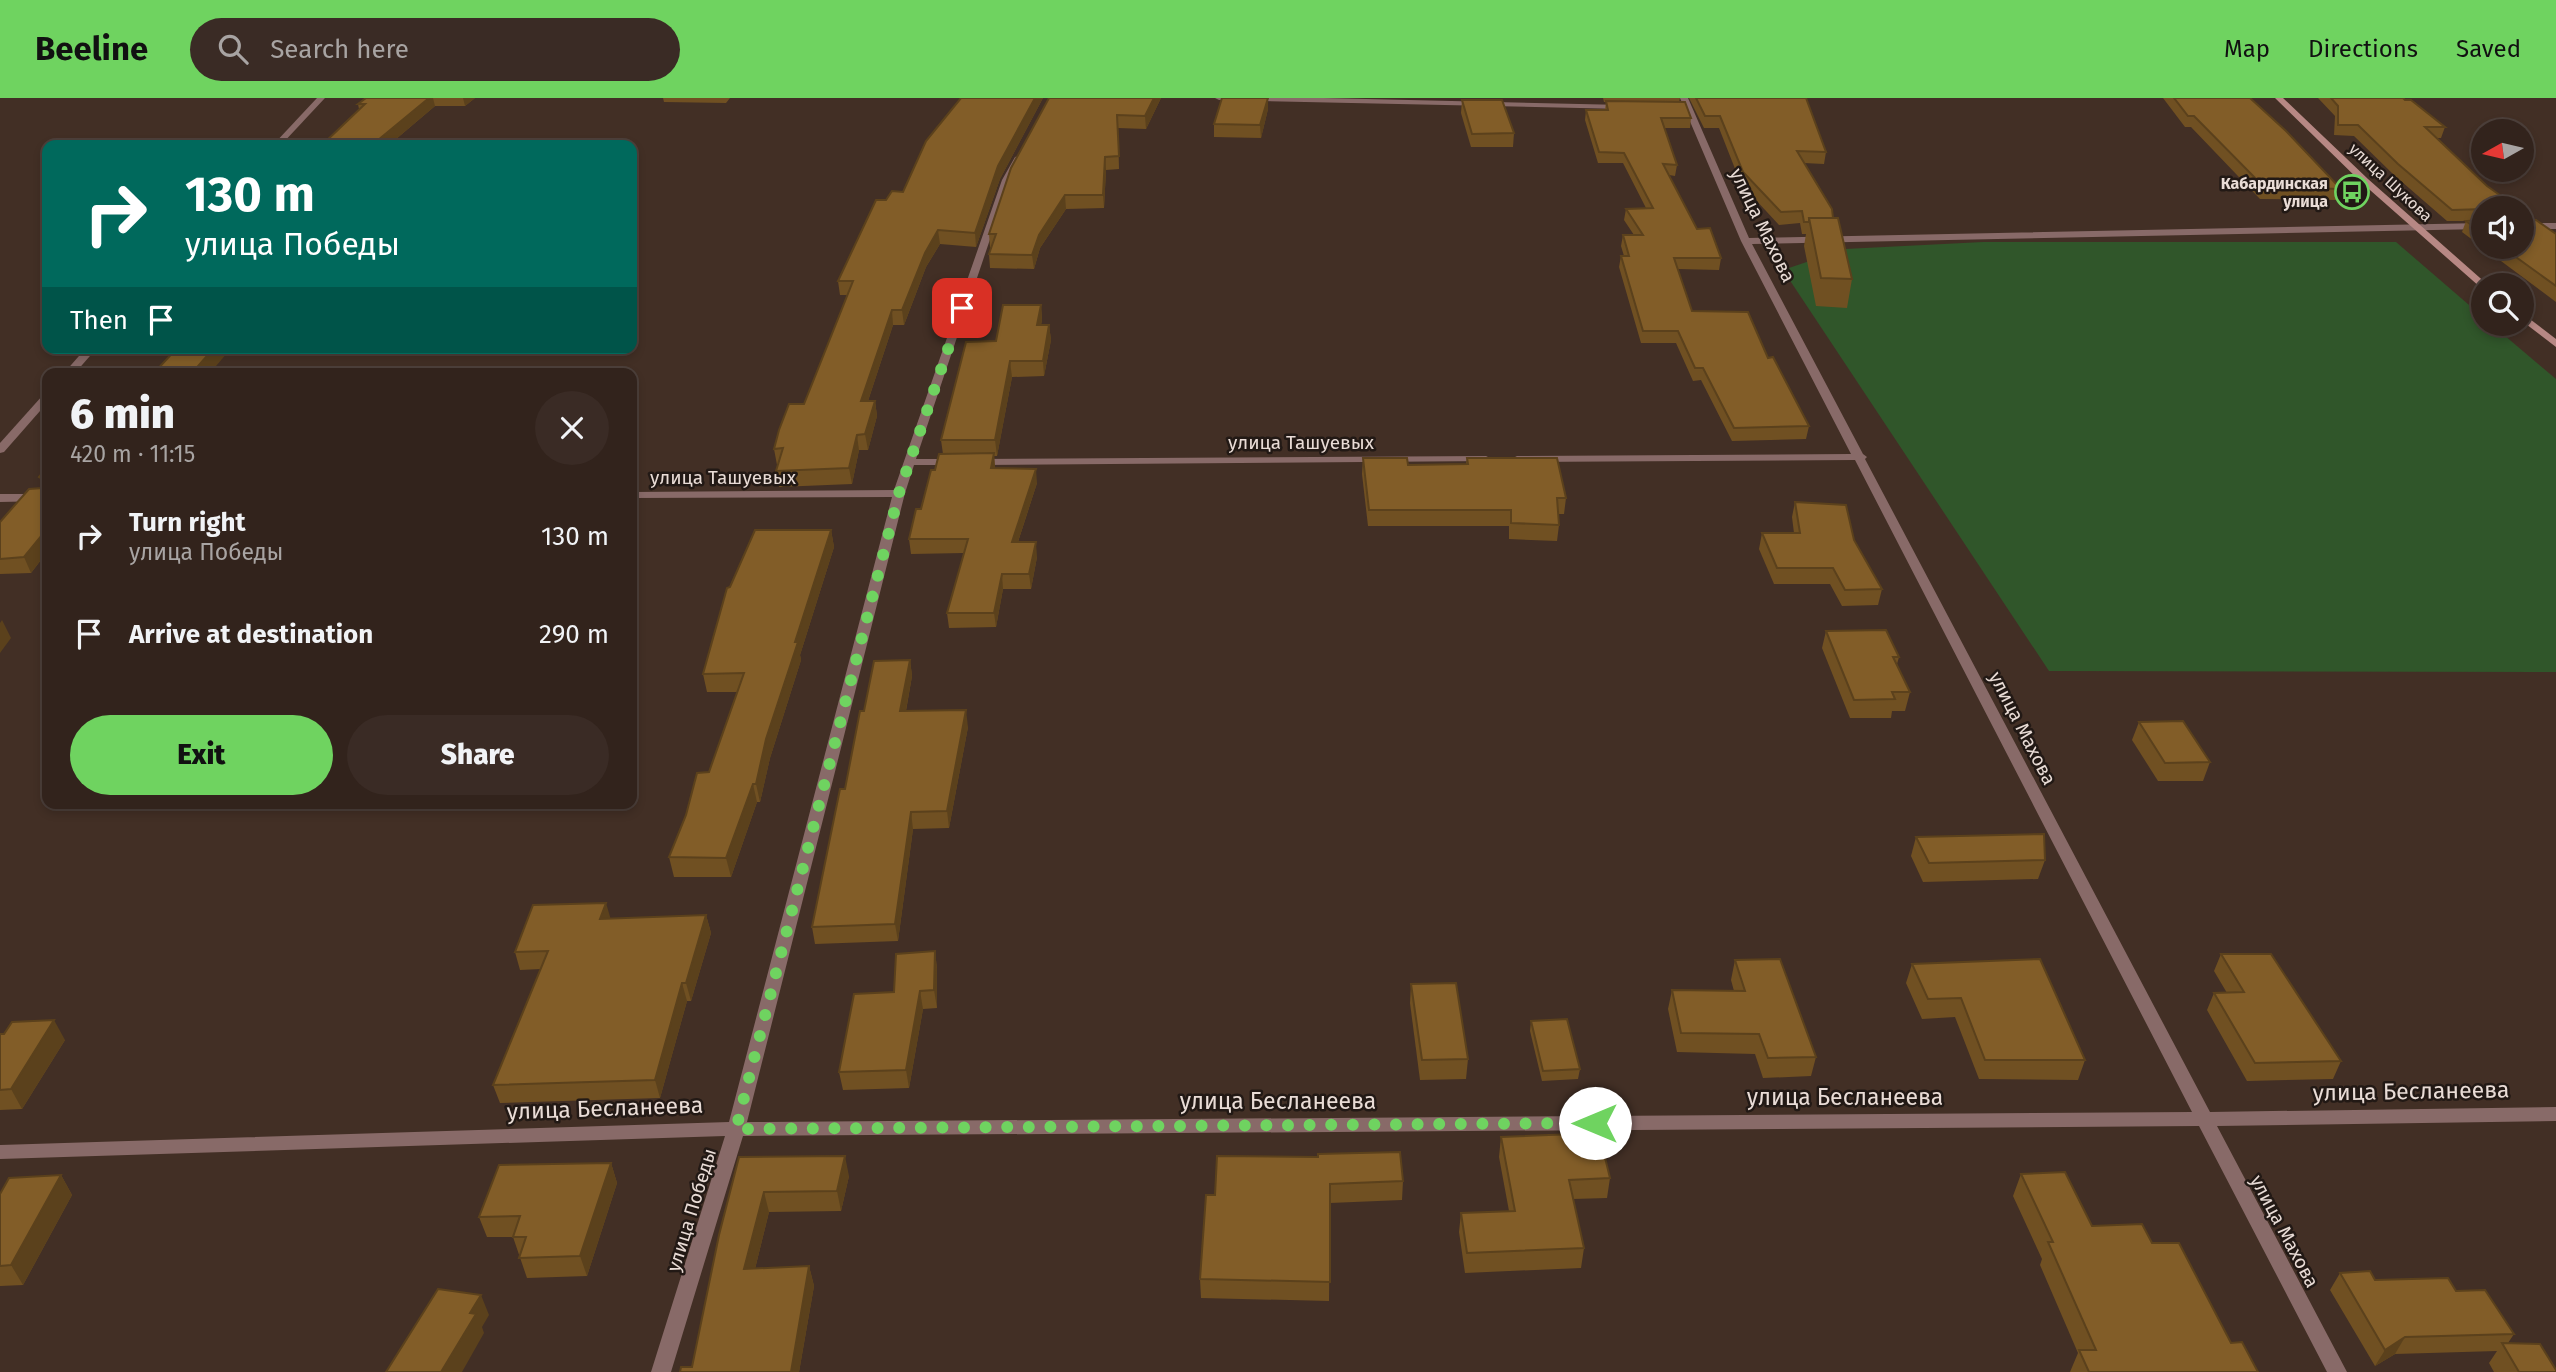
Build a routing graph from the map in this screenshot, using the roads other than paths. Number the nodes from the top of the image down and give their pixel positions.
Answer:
1 (321, 98) edge
2 (1219, 98) edge
3 (2279, 98) edge
4 (1681, 104) edge
5 (1632, 107) edge
6 (282, 140) edge
7 (1025, 145) edge
8 (2471, 226) edge
9 (2534, 226) edge
10 (2556, 226) edge
11 (2416, 227) junction
12 (1746, 241) junction
13 (2471, 275) edge
14 (2534, 326) edge
15 (2556, 344) edge
16 (86, 354) edge
17 (74, 368) edge
18 (42, 403) edge
19 (0, 450) edge
20 (1861, 457) junction
21 (910, 462) junction
22 (899, 493) junction
23 (637, 495) edge
24 (0, 498) edge
25 (42, 498) edge
26 (2556, 1114) edge
27 (2205, 1119) junction
28 (736, 1129) junction
29 (0, 1152) edge
30 (661, 1372) edge
31 (2337, 1372) edge

1 - 6 street
2 - 5 street
3 - 11 main road, улица Шукова
4 - 12 street, улица Махова
7 - 21 street, улица Победы
8 - 11 street
9 - 10 street
11 - 12 street
11 - 13 main road, улица Шукова
12 - 20 street, улица Махова
14 - 15 main road
16 - 17 street
18 - 19 street
20 - 21 street, улица Ташуевых
20 - 27 street, улица Махова
21 - 22 street, улица Победы
22 - 23 street, улица Ташуевых
22 - 28 street, улица Победы
24 - 25 street
26 - 27 street, улица Бесланеева
27 - 28 street, улица Бесланеева
27 - 31 street, улица Махова
28 - 29 street, улица Бесланеева
28 - 30 street, улица Победы

